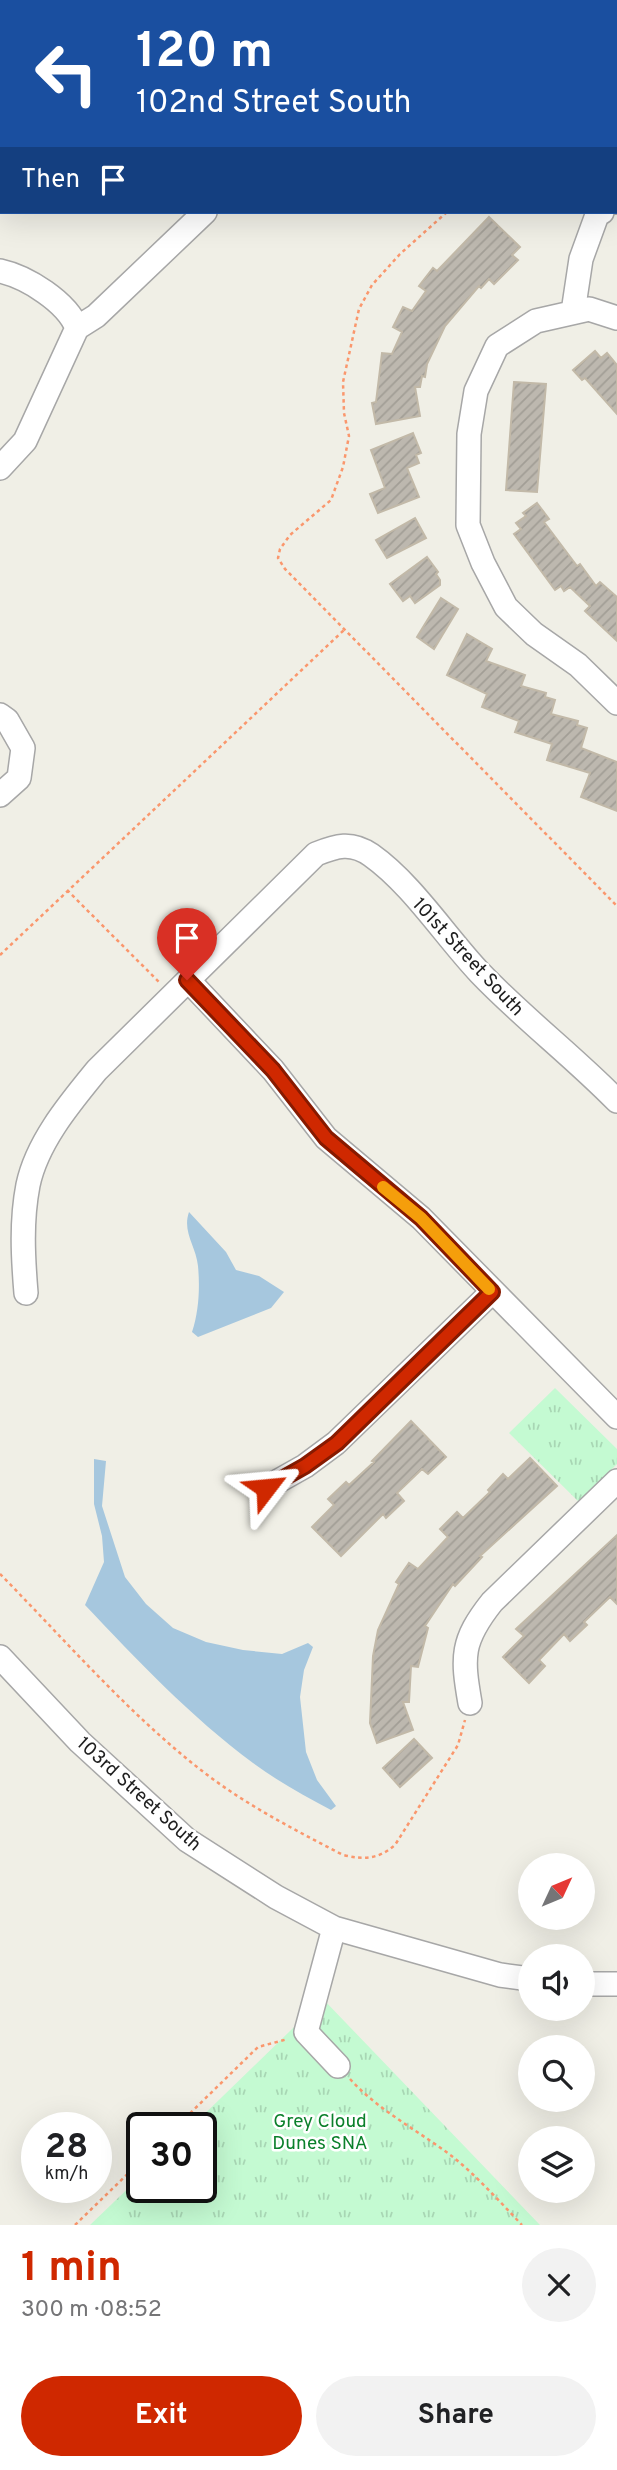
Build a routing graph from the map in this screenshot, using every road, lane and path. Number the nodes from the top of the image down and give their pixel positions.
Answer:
1 (203, 214) edge
2 (445, 214) edge
3 (599, 214) edge
4 (0, 271) edge
5 (573, 312) junction
6 (617, 318) edge
7 (77, 328) junction
8 (0, 468) edge
9 (345, 630) junction
10 (617, 704) edge
11 (0, 715) edge
12 (0, 794) edge
13 (67, 890) junction
14 (617, 906) edge
15 (0, 955) edge
16 (187, 980) junction
17 (161, 984) dead end
18 (617, 1101) edge
19 (492, 1292) junction
20 (26, 1293) dead end
21 (617, 1417) edge
22 (617, 1481) edge
23 (266, 1488) dead end
24 (0, 1574) edge
25 (0, 1657) edge
26 (470, 1703) joint
27 (334, 1928) junction
28 (518, 1977) edge
29 (595, 1984) edge
30 (617, 1984) edge
31 (306, 2032) junction
32 (338, 2066) joint
33 (191, 2112) edge
34 (126, 2176) edge
35 (75, 2225) edge
36 (522, 2225) edge

1 - 7 street
2 - 9 path
3 - 5 street
4 - 7 street
5 - 6 street
5 - 10 street
7 - 8 street
9 - 13 path
9 - 14 path
11 - 12 street
13 - 15 path
13 - 17 path
16 - 18 street, 101st Street South
16 - 19 street
16 - 20 street
19 - 21 street
19 - 23 street
22 - 26 street
24 - 26 path
25 - 27 street, 103rd Street South
27 - 28 street, 103rd Street South
27 - 31 street
29 - 30 street
31 - 32 street
31 - 33 path
32 - 36 path
34 - 35 path

